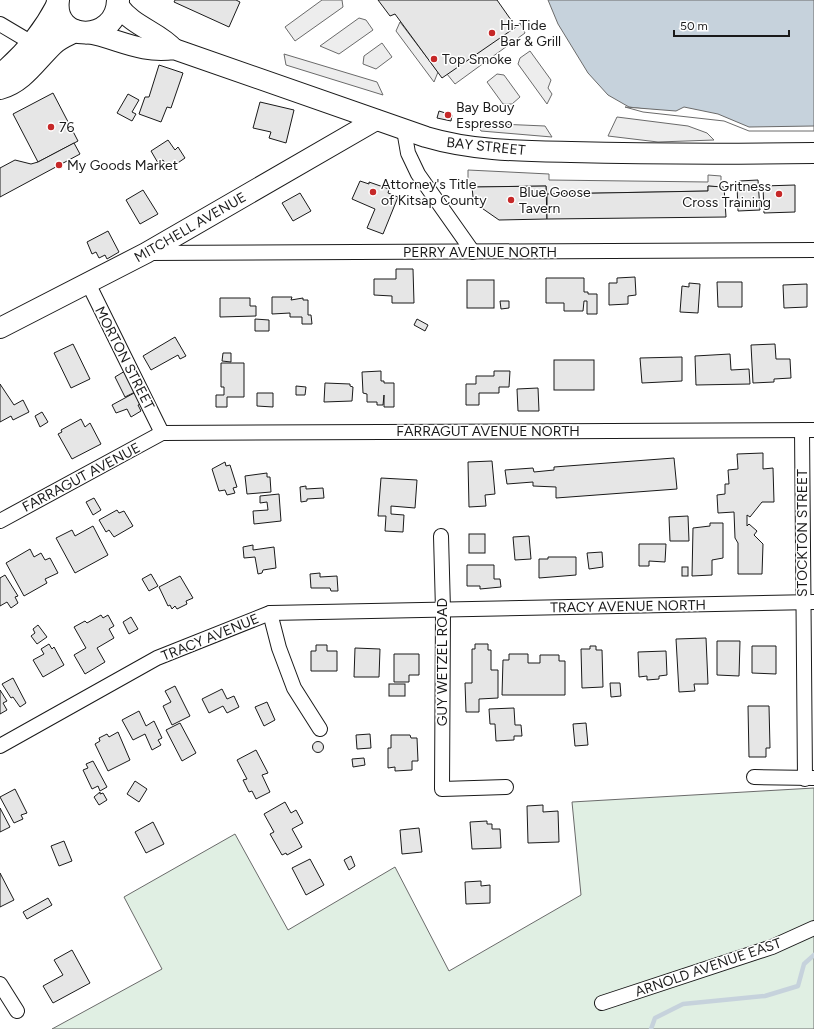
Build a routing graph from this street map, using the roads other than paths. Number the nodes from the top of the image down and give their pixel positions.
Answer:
1 (58, 3) edge
2 (118, 3) edge
3 (0, 24) edge
4 (82, 32) junction
5 (32, 43) junction
6 (174, 49) junction
7 (0, 78) edge
8 (0, 88) edge
9 (376, 120) junction
10 (404, 130) junction
11 (814, 153) edge
12 (814, 250) edge
13 (473, 252) junction
14 (146, 253) junction
15 (88, 283) junction
16 (0, 328) edge
17 (808, 430) edge
18 (162, 433) junction
19 (0, 521) edge
20 (442, 536) dead end
21 (808, 603) edge
22 (443, 610) junction
23 (270, 613) junction
24 (320, 729) dead end
25 (0, 746) edge
26 (754, 777) dead end
27 (810, 779) edge
28 (506, 787) dead end
29 (814, 928) edge
30 (0, 984) edge
31 (602, 1003) dead end
32 (17, 1011) dead end

1 - 4 main road
1 - 5 main road
2 - 4 main road
2 - 6 main road, BAY STREET
3 - 5 street
4 - 6 main road, BAY STREET
4 - 8 main road
5 - 7 main road
6 - 9 main road, BAY STREET
9 - 10 main road, BAY STREET
9 - 14 main road, MITCHELL AVENUE
10 - 11 main road, BAY STREET
10 - 13 street
12 - 13 street, PERRY AVENUE NORTH
13 - 14 street, PERRY AVENUE NORTH
14 - 15 main road, MITCHELL AVENUE
15 - 16 main road, MITCHELL AVENUE
15 - 18 street, MORTON STREET
17 - 18 street, FARRAGUT AVENUE NORTH
17 - 21 street, STOCKTON STREET
18 - 19 street, FARRAGUT AVENUE
20 - 22 street, GUY WETZEL ROAD
21 - 22 street, TRACY AVENUE NORTH
21 - 27 street, STOCKTON STREET
22 - 23 street, TRACY AVENUE
22 - 28 street, GUY WETZEL ROAD
23 - 24 street
23 - 25 street, TRACY AVENUE
26 - 27 street
29 - 31 street, ARNOLD AVENUE EAST
30 - 32 street

